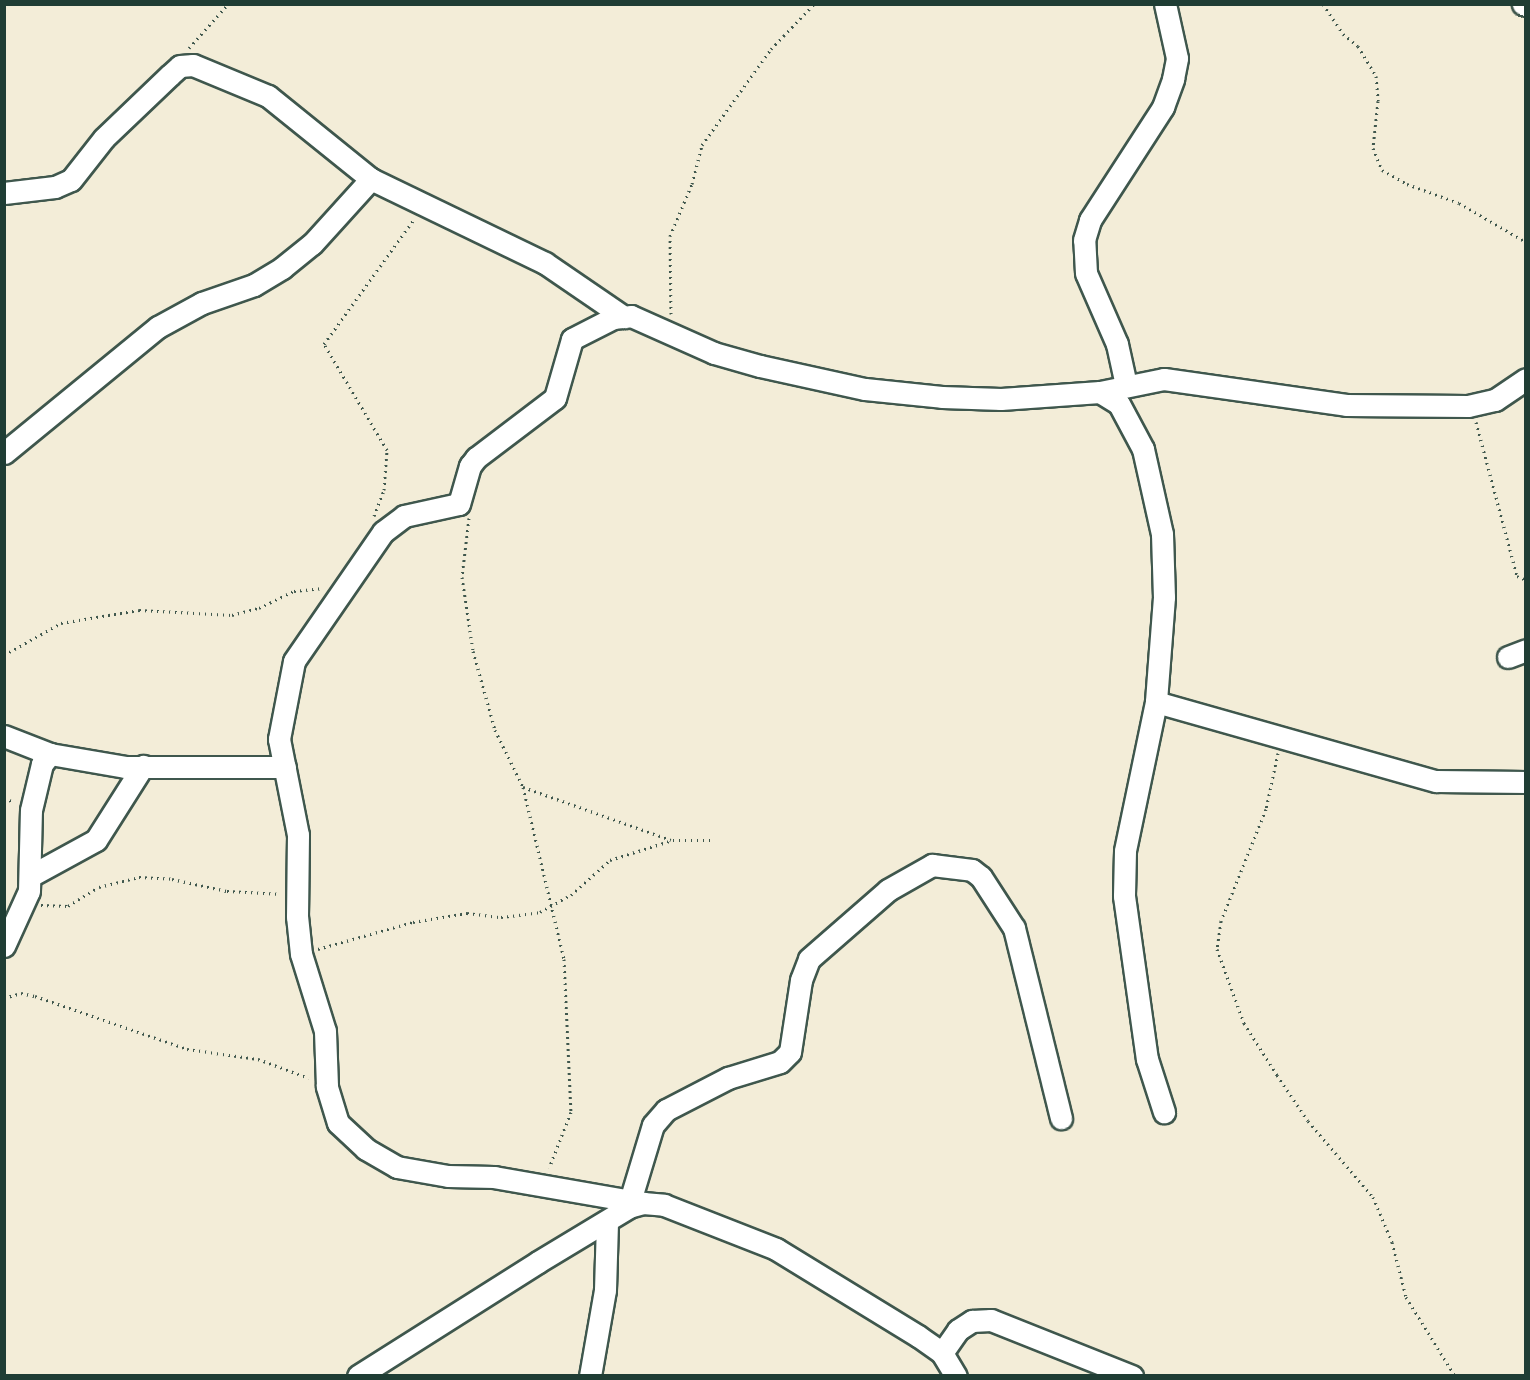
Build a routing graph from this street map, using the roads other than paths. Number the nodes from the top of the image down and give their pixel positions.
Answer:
1 (1165, 4) edge
2 (371, 179) junction
3 (4, 193) edge
4 (624, 317) junction
5 (1526, 379) edge
6 (1126, 385) junction
7 (1100, 392) junction
8 (4, 453) edge
9 (1156, 702) junction
10 (4, 736) edge
11 (50, 754) junction
12 (143, 766) junction
13 (285, 767) junction
14 (1526, 782) edge
15 (32, 875) junction
16 (4, 946) edge
17 (1164, 1112) dead end
18 (1061, 1118) dead end
19 (637, 1202) junction
20 (607, 1223) junction
21 (942, 1353) junction
22 (358, 1376) edge
23 (590, 1376) edge
24 (956, 1376) edge
25 (1132, 1376) edge

1 - 6 street
2 - 3 street
2 - 4 street
2 - 8 street
4 - 7 street
4 - 13 street
5 - 6 street
6 - 7 street
7 - 9 street
9 - 14 street
9 - 17 street
10 - 11 street
11 - 12 street
11 - 15 street
12 - 13 street
12 - 15 street
13 - 19 street
15 - 16 street
18 - 19 street
19 - 20 street
19 - 21 street
20 - 22 street
20 - 23 street
21 - 24 street
21 - 25 street

